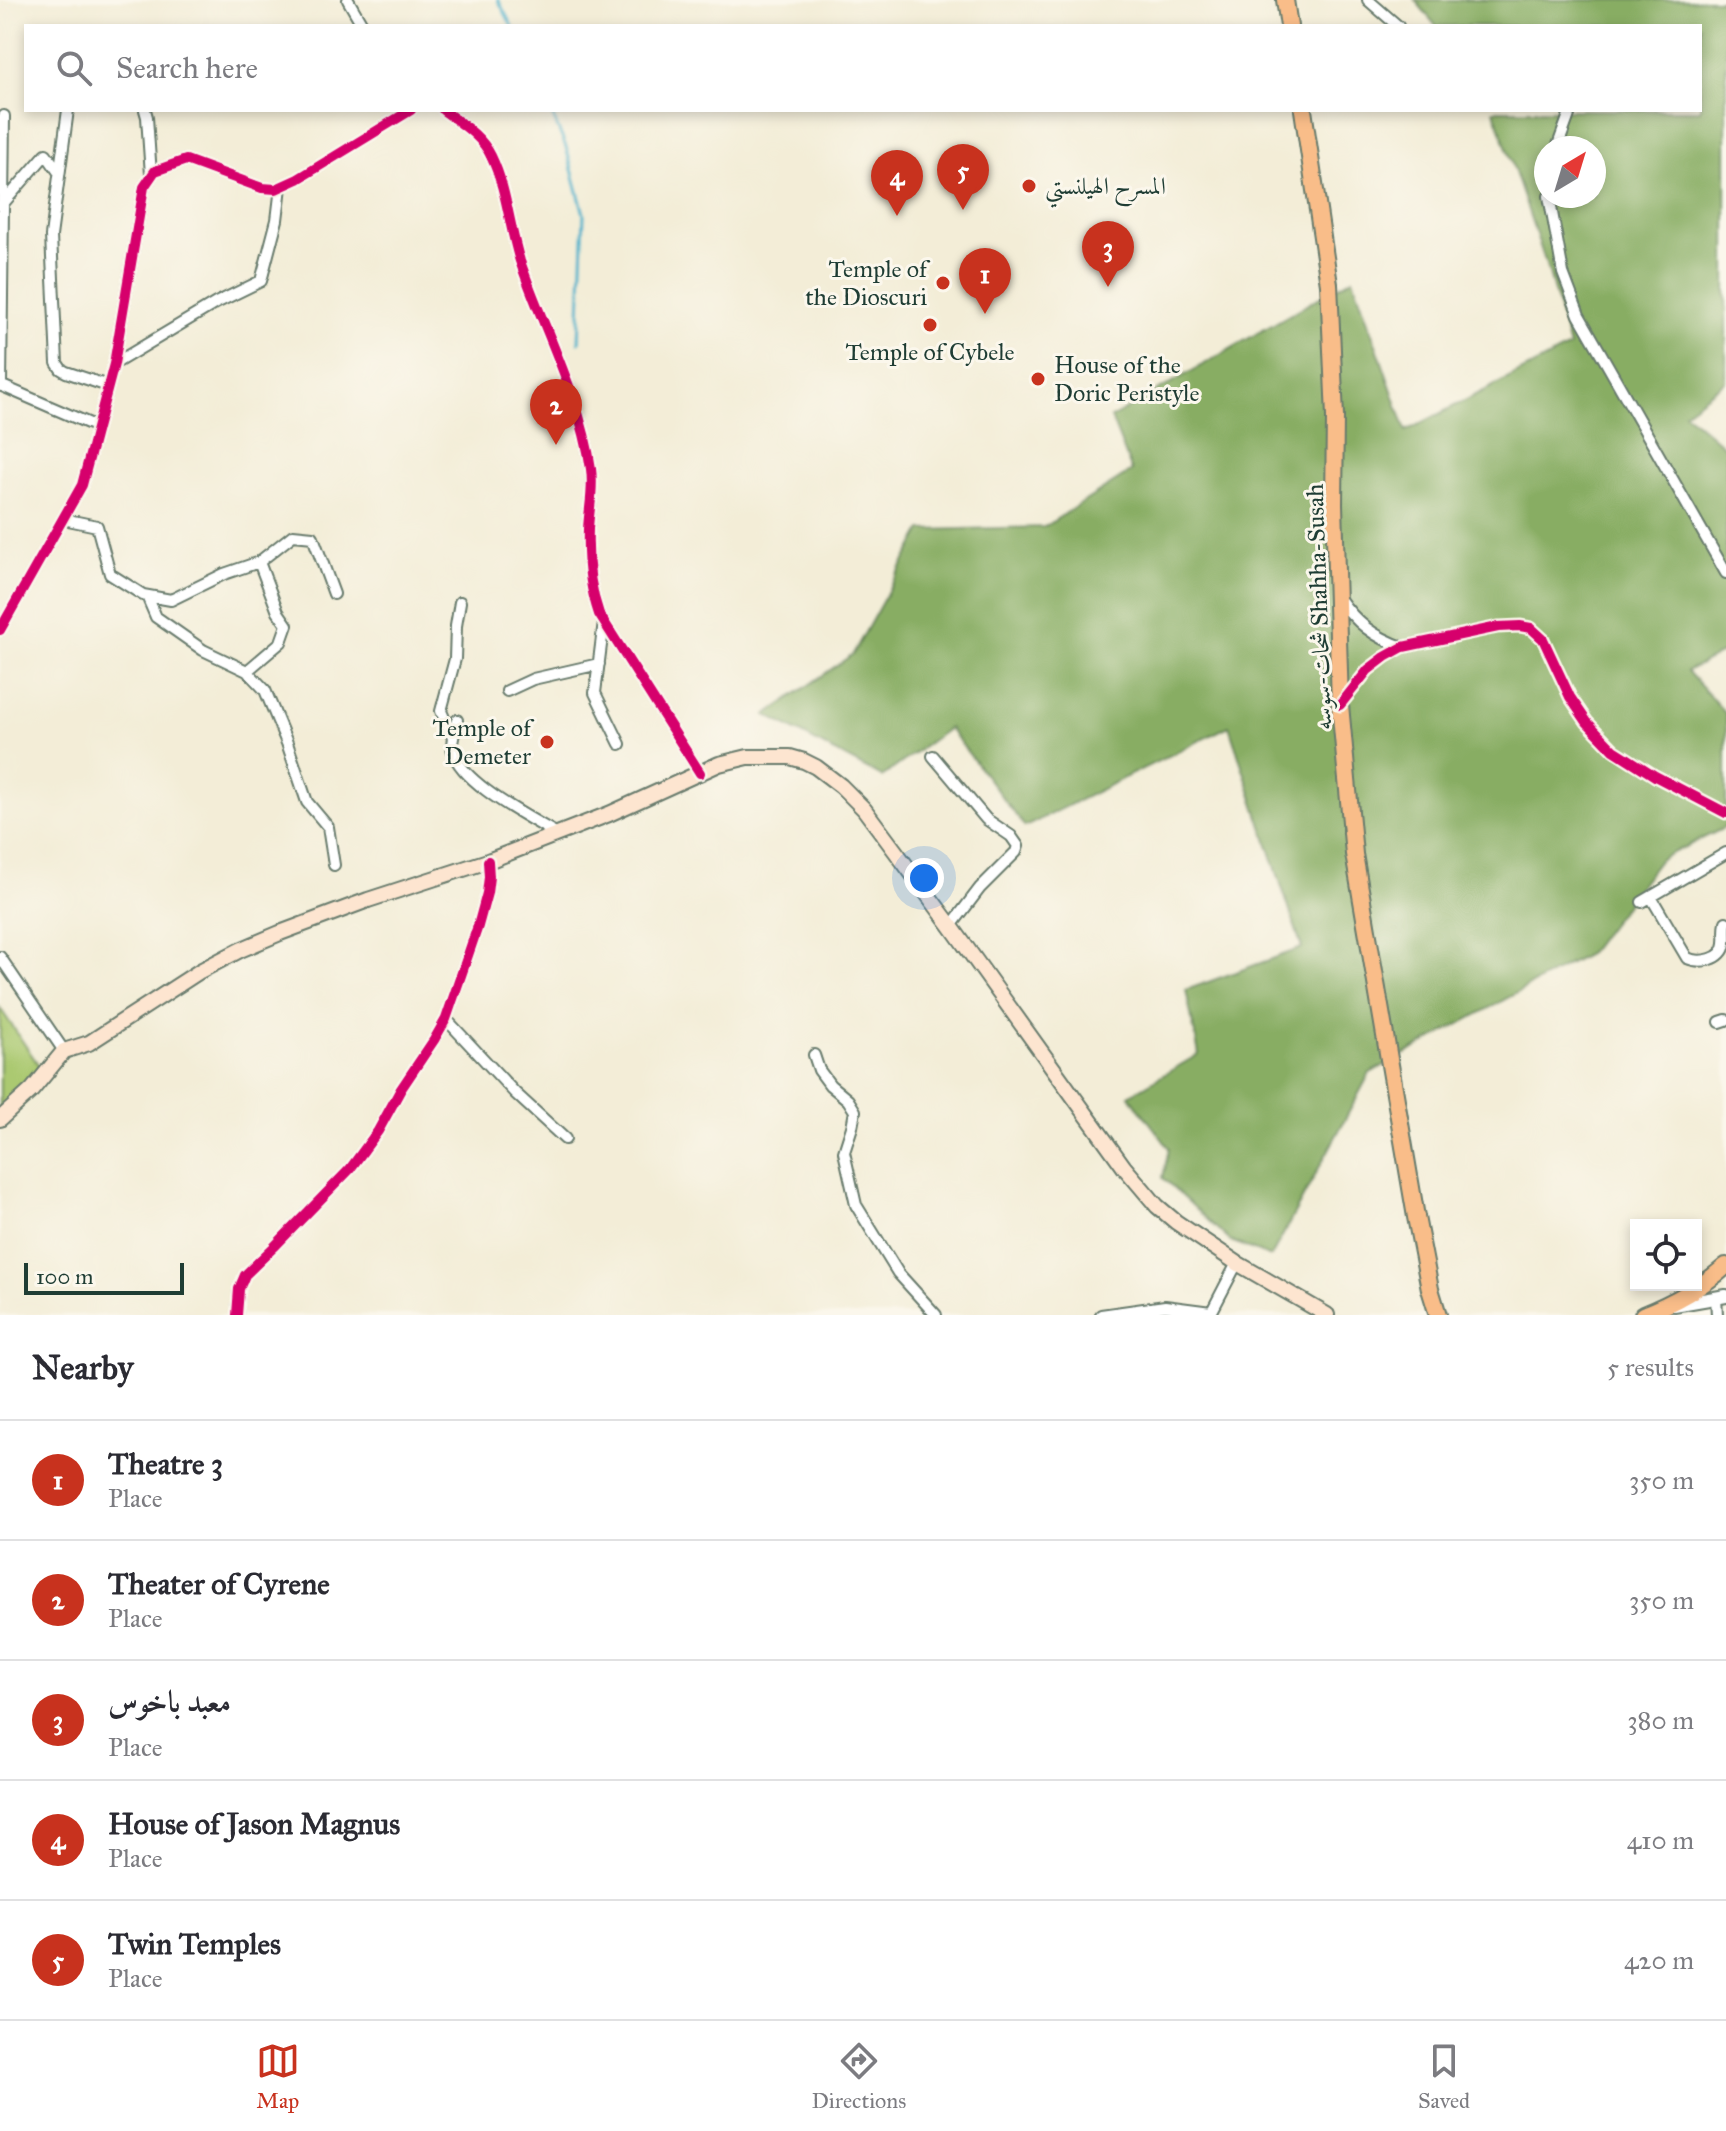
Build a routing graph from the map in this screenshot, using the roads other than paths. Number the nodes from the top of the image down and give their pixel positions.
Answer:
1 (348, 0) edge
2 (1285, 0) edge
3 (1368, 0) edge
4 (362, 24) edge
5 (1289, 24) edge
6 (1396, 24) edge
7 (68, 112) edge
8 (146, 112) edge
9 (408, 112) edge
10 (446, 112) edge
11 (1303, 112) edge
12 (1568, 112) edge
13 (4, 116) dead end
14 (1561, 136) edge
15 (58, 171) junction
16 (151, 175) junction
17 (281, 187) junction
18 (2, 206) edge
19 (1551, 208) edge
20 (114, 364) junction
21 (1, 386) edge
22 (108, 386) junction
23 (97, 427) junction
24 (63, 519) junction
25 (259, 562) junction
26 (1726, 573) edge
27 (334, 594) dead end
28 (147, 596) junction
29 (1338, 596) junction
30 (460, 602) dead end
31 (604, 621) junction
32 (0, 630) edge
33 (1403, 647) junction
34 (599, 664) junction
35 (247, 671) junction
36 (507, 691) dead end
37 (1340, 705) junction
38 (457, 720) dead end
39 (453, 740) junction
40 (620, 744) dead end
41 (933, 756) dead end
42 (700, 773) junction
43 (1726, 813) edge
44 (557, 834) junction
45 (1724, 853) edge
46 (488, 861) junction
47 (334, 865) dead end
48 (1726, 922) edge
49 (951, 926) junction
50 (0, 957) edge
51 (446, 1019) junction
52 (64, 1051) junction
53 (814, 1055) dead end
54 (0, 1119) edge
55 (565, 1139) dead end
56 (1237, 1263) junction
57 (1726, 1266) edge
58 (1430, 1289) junction
59 (1721, 1297) edge
60 (1663, 1307) junction
61 (1166, 1311) edge
62 (1211, 1314) edge
63 (237, 1315) edge
64 (936, 1315) edge
65 (1101, 1315) edge
66 (1327, 1315) edge
67 (1426, 1315) edge
68 (1438, 1315) edge
69 (1643, 1315) edge
70 (1717, 1315) edge

1 - 4 street
2 - 5 main road
3 - 6 street
7 - 15 street
8 - 16 street
9 - 17 street
10 - 31 street
11 - 29 main road, شحات-سوسه Shahha-Susah
12 - 14 street
13 - 18 street
15 - 18 street
15 - 22 street
16 - 17 street
16 - 20 street
17 - 20 street
18 - 21 street
19 - 26 street
20 - 22 street
21 - 23 street
22 - 23 street
23 - 24 street
24 - 28 street
24 - 32 street
25 - 27 street
25 - 28 street
25 - 35 street
28 - 35 street
29 - 33 street
29 - 37 main road, شحات-سوسه Shahha-Susah
30 - 39 street
31 - 34 street
31 - 42 street
33 - 37 street
33 - 43 street
34 - 36 street
34 - 40 street
35 - 47 street
37 - 58 main road, شحات-سوسه Shahha-Susah
38 - 39 street
39 - 44 street
41 - 49 street
42 - 44 main road
42 - 49 main road
44 - 46 main road
45 - 48 street
46 - 51 street
46 - 52 main road
49 - 56 main road
50 - 52 street
51 - 55 street
51 - 63 street
52 - 54 main road
53 - 64 street
56 - 62 street
56 - 66 main road
57 - 60 main road
58 - 67 main road, شحات-سوسه Shahha-Susah
58 - 68 main road, شحات-سوسه Shahha-Susah
59 - 60 street
59 - 70 street
60 - 69 main road
61 - 62 street
61 - 65 street

